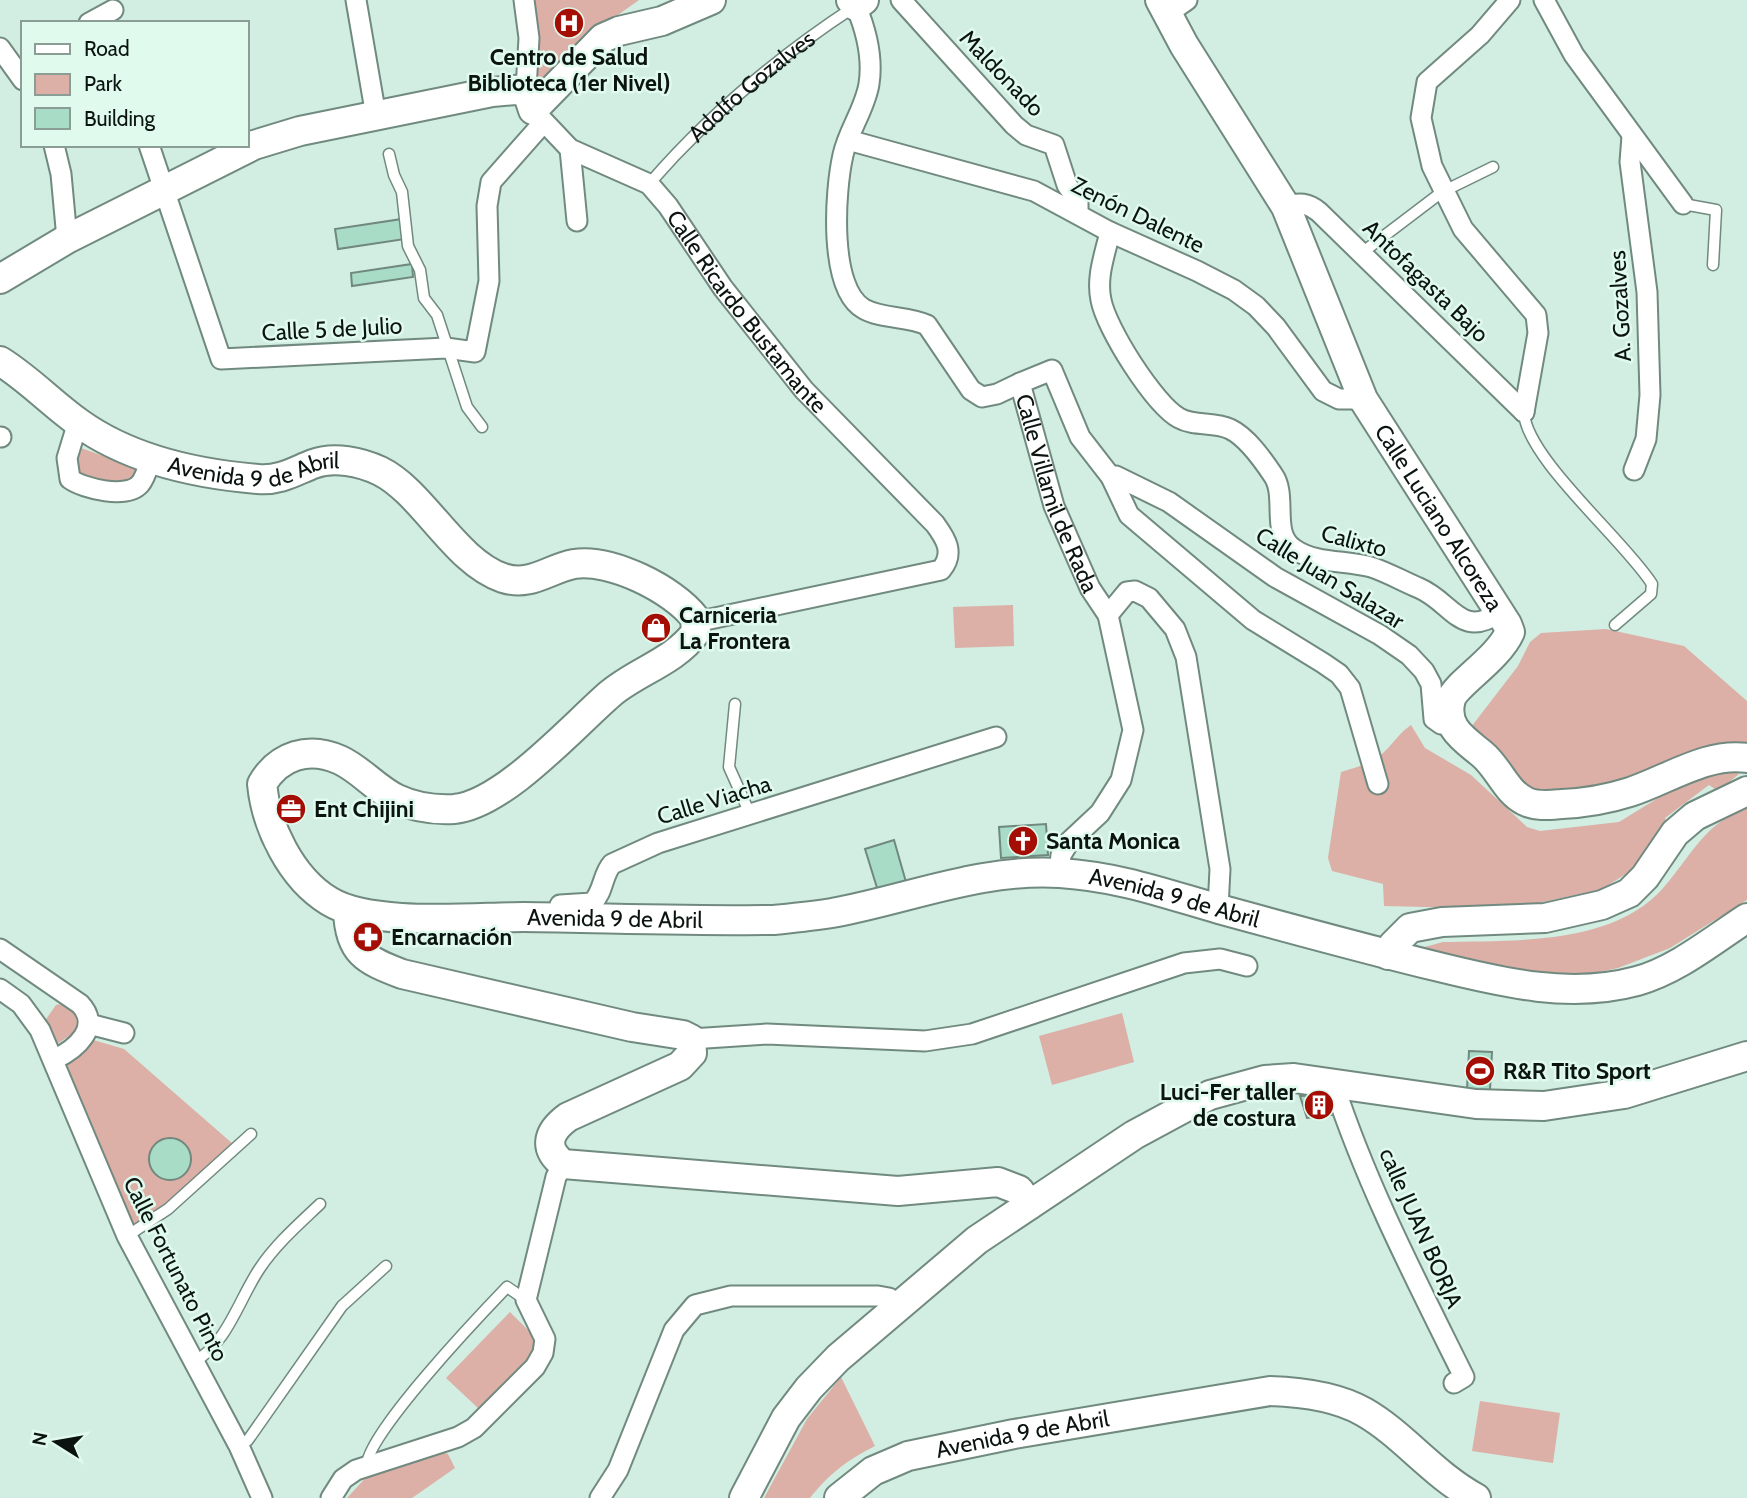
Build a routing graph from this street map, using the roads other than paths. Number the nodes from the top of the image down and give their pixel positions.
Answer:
1 (356, 0) edge
2 (524, 0) edge
3 (711, 0) edge
4 (901, 0) edge
5 (1510, 0) edge
6 (1544, 0) edge
7 (857, 2) edge
8 (1171, 5) edge
9 (113, 11) edge
10 (93, 21) edge
11 (11, 54) edge
12 (21, 76) edge
13 (534, 108) junction
14 (376, 116) junction
15 (1632, 136) junction
16 (848, 140) junction
17 (54, 147) edge
18 (150, 147) edge
19 (570, 149) junction
20 (389, 154) dead end
21 (1493, 167) dead end
22 (649, 184) junction
23 (164, 190) junction
24 (1442, 192) junction
25 (1683, 204) joint
26 (1286, 207) junction
27 (1078, 213) junction
28 (577, 221) dead end
29 (1110, 232) junction
30 (67, 239) junction
31 (1363, 253) junction
32 (1713, 265) dead end
33 (0, 279) edge
34 (446, 348) junction
35 (0, 361) edge
36 (1020, 383) junction
37 (1363, 399) junction
38 (1524, 412) junction
39 (78, 422) junction
40 (482, 427) dead end
41 (151, 458) junction
42 (1634, 470) dead end
43 (1111, 477) junction
44 (1500, 612) junction
45 (1108, 615) junction
46 (696, 622) junction
47 (1615, 625) dead end
48 (735, 704) dead end
49 (1452, 725) junction
50 (996, 737) dead end
51 (1747, 758) edge
52 (1378, 784) dead end
53 (1747, 791) edge
54 (750, 814) junction
55 (1059, 873) junction
56 (1218, 908) junction
57 (348, 910) junction
58 (467, 918) junction
59 (1747, 918) edge
60 (0, 949) edge
61 (1388, 955) junction
62 (1247, 966) dead end
63 (0, 989) edge
64 (89, 1024) junction
65 (124, 1033) dead end
66 (691, 1039) junction
67 (1747, 1056) edge
68 (55, 1059) junction
69 (1334, 1085) junction
70 (250, 1134) dead end
71 (563, 1164) junction
72 (320, 1204) dead end
73 (1029, 1205) junction
74 (127, 1236) junction
75 (386, 1266) dead end
76 (526, 1300) junction
77 (900, 1306) junction
78 (195, 1361) junction
79 (1454, 1383) dead end
80 (239, 1446) junction
81 (366, 1467) junction
82 (262, 1498) edge
83 (331, 1498) edge
84 (600, 1498) edge
85 (744, 1498) edge
86 (839, 1498) edge
87 (1476, 1498) edge

1 - 14 street
2 - 13 street
3 - 13 main road
4 - 27 street, Maldonado
5 - 24 street
6 - 15 street
7 - 16 street, Calle Villamil de Rada
7 - 22 lane, Adolfo Gozalves
8 - 26 main road, Calle Luciano Alcoreza
9 - 10 street
11 - 12 street
13 - 14 main road
13 - 19 street, Calle Ricardo Bustamante
13 - 34 street, Calle 5 de Julio
14 - 23 main road
15 - 25 street
15 - 42 street, A. Gozalves
16 - 27 street, Zenón Dalente
16 - 36 street, Calle Villamil de Rada
17 - 30 street
18 - 23 street
19 - 22 street, Calle Ricardo Bustamante
19 - 28 street
20 - 34 lane
21 - 24 lane
22 - 46 street, Calle Ricardo Bustamante
23 - 30 main road
23 - 34 street, Calle 5 de Julio
24 - 31 lane
24 - 38 street
25 - 32 lane
26 - 31 street, Antofagasta Bajo
26 - 37 main road, Calle Luciano Alcoreza
27 - 29 street, Zenón Dalente
29 - 37 street, Zenón Dalente
29 - 44 street, Calixto
30 - 33 main road
31 - 38 street, Antofagasta Bajo
34 - 40 lane
35 - 39 main road, Avenida 9 de Abril
36 - 43 street
36 - 45 street, Calle Villamil de Rada
37 - 44 main road, Calle Luciano Alcoreza
38 - 47 lane
39 - 41 main road, Avenida 9 de Abril
39 - 41 street
41 - 46 main road, Avenida 9 de Abril
43 - 49 street, Calle Juan Salazar
43 - 52 street
44 - 49 main road, Calle Luciano Alcoreza
45 - 55 street
45 - 56 street, Calle Villamil de Rada
46 - 57 main road, Avenida 9 de Abril
48 - 54 lane
49 - 51 main road
50 - 54 street, Calle Viacha
53 - 61 main road
54 - 58 street, Calle Viacha
55 - 56 main road, Avenida 9 de Abril
55 - 58 main road, Avenida 9 de Abril
56 - 61 main road, Avenida 9 de Abril
57 - 58 main road, Avenida 9 de Abril
57 - 66 main road
59 - 61 main road, Avenida 9 de Abril
60 - 64 street
62 - 66 street
63 - 68 street, Calle Fortunato Pinto
64 - 65 street
64 - 68 street
66 - 71 main road
67 - 69 main road
68 - 74 street, Calle Fortunato Pinto
69 - 73 main road
69 - 79 street, calle JUAN BORJA
70 - 74 lane
71 - 73 main road
71 - 76 street
72 - 78 lane
73 - 77 main road
74 - 78 street, Calle Fortunato Pinto
75 - 80 lane
76 - 81 lane
76 - 81 street
77 - 84 street
77 - 85 main road
78 - 80 street, Calle Fortunato Pinto
80 - 82 street, Calle Fortunato Pinto
81 - 83 street
86 - 87 main road, Avenida 9 de Abril

